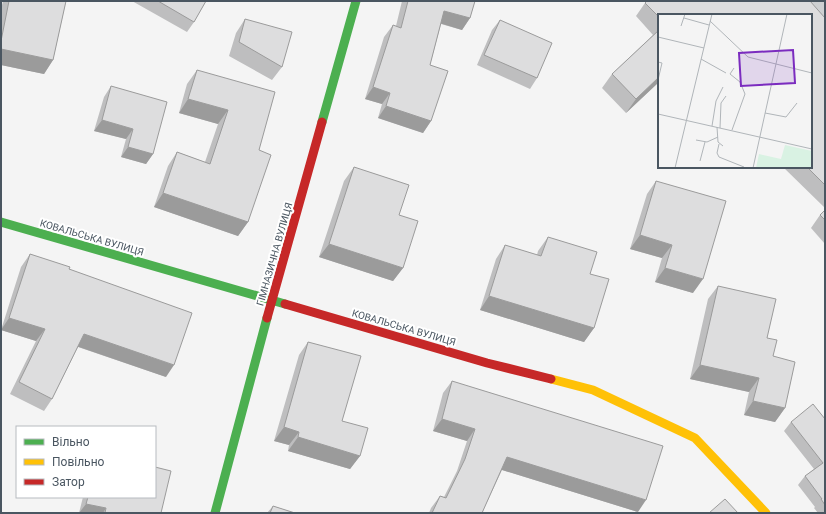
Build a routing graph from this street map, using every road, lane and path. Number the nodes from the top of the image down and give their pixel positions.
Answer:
1 (356, 1) edge
2 (817, 1) edge
3 (825, 16) edge
4 (1, 222) edge
5 (272, 299) junction
6 (215, 513) edge
7 (766, 513) edge

1 - 5 street, ГІМНАЗИЧНА ВУЛИЦЯ
2 - 3 lane
4 - 5 street, КОВАЛЬСЬКА ВУЛИЦЯ
5 - 6 street, ГІМНАЗИЧНА ВУЛИЦЯ
5 - 7 street, КОВАЛЬСЬКА ВУЛИЦЯ

